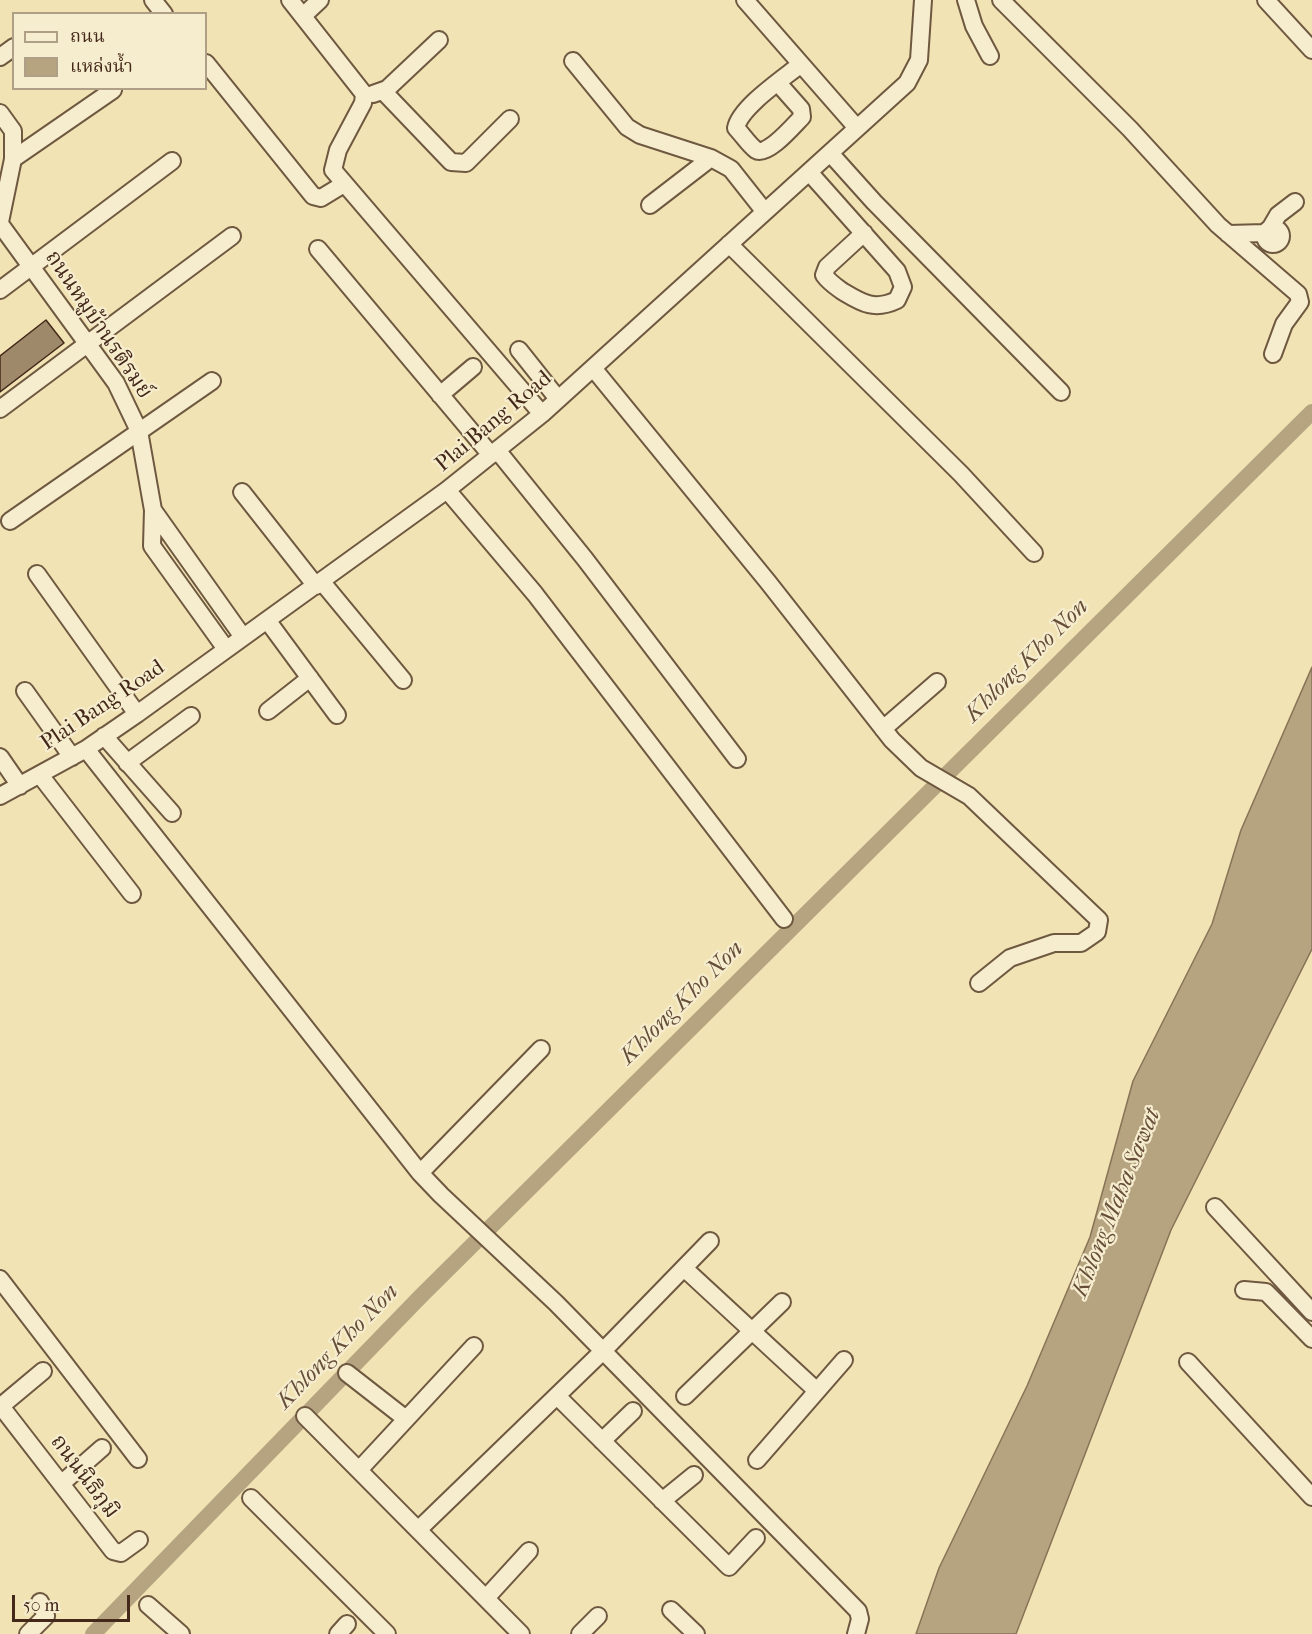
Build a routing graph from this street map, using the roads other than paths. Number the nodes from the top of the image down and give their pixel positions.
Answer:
1 (153, 0) edge
2 (290, 0) edge
3 (320, 0) edge
4 (745, 0) edge
5 (923, 0) edge
6 (966, 0) edge
7 (1001, 0) edge
8 (1266, 0) edge
9 (162, 12) edge
10 (303, 16) junction
11 (440, 40) dead end
12 (1312, 50) edge
13 (990, 56) dead end
14 (573, 62) dead end
15 (207, 64) edge
16 (801, 64) junction
17 (778, 83) dead end
18 (113, 90) dead end
19 (383, 91) junction
20 (364, 94) junction
21 (0, 113) edge
22 (510, 119) dead end
23 (857, 128) junction
24 (830, 153) junction
25 (711, 158) junction
26 (14, 159) junction
27 (172, 161) dead end
28 (809, 172) junction
29 (344, 184) junction
30 (1295, 202) dead end
31 (650, 205) dead end
32 (765, 212) junction
33 (0, 223) edge
34 (864, 233) junction
35 (1228, 234) junction
36 (232, 236) dead end
37 (729, 244) junction
38 (318, 249) dead end
39 (31, 266) junction
40 (0, 290) edge
41 (86, 344) junction
42 (519, 350) dead end
43 (1273, 354) dead end
44 (473, 367) dead end
45 (593, 368) junction
46 (213, 381) dead end
47 (1061, 392) dead end
48 (440, 395) junction
49 (558, 399) junction
50 (0, 409) edge
51 (542, 414) junction
52 (139, 431) junction
53 (494, 453) junction
54 (447, 490) junction
55 (242, 492) dead end
56 (153, 510) junction
57 (10, 521) dead end
58 (1034, 554) dead end
59 (37, 574) dead end
60 (319, 584) junction
61 (267, 620) junction
62 (243, 637) junction
63 (226, 649) junction
64 (310, 678) junction
65 (403, 680) dead end
66 (937, 682) dead end
67 (25, 691) dead end
68 (268, 711) dead end
69 (137, 714) junction
70 (191, 716) dead end
71 (337, 716) dead end
72 (883, 729) junction
73 (104, 736) junction
74 (79, 753) junction
75 (0, 757) edge
76 (737, 759) dead end
77 (127, 763) junction
78 (40, 775) junction
79 (20, 786) junction
80 (0, 796) edge
81 (171, 813) dead end
82 (132, 894) dead end
83 (784, 919) dead end
84 (979, 983) dead end
85 (541, 1049) dead end
86 (420, 1173) junction
87 (1215, 1207) dead end
88 (710, 1241) dead end
89 (684, 1268) junction
90 (0, 1279) edge
91 (1244, 1290) dead end
92 (782, 1302) dead end
93 (1312, 1312) edge
94 (751, 1330) junction
95 (1312, 1339) edge
96 (474, 1346) dead end
97 (603, 1351) junction
98 (844, 1360) dead end
99 (1188, 1362) dead end
100 (43, 1371) dead end
101 (347, 1373) dead end
102 (816, 1390) junction
103 (556, 1396) junction
104 (685, 1396) dead end
105 (0, 1405) edge
106 (633, 1411) dead end
107 (305, 1416) dead end
108 (406, 1419) junction
109 (602, 1441) junction
110 (102, 1448) dead end
111 (138, 1459) dead end
112 (756, 1460) dead end
113 (358, 1470) junction
114 (694, 1475) dead end
115 (61, 1484) junction
116 (1312, 1497) edge
117 (251, 1498) dead end
118 (662, 1501) junction
119 (418, 1530) junction
120 (756, 1538) dead end
121 (139, 1540) dead end
122 (529, 1551) dead end
123 (486, 1598) junction
124 (40, 1602) dead end
125 (148, 1605) dead end
126 (671, 1610) dead end
127 (598, 1616) dead end
128 (28, 1634) edge
129 (181, 1634) edge
130 (387, 1634) edge
131 (521, 1634) edge
132 (580, 1634) edge
133 (696, 1634) edge
134 (856, 1634) edge

1 - 9 street
2 - 10 street
3 - 10 street
4 - 16 street
5 - 23 street, Plai Bang Road
6 - 13 street
7 - 35 street
8 - 12 street
10 - 20 street
11 - 19 street
14 - 25 street
15 - 29 street
16 - 17 street
16 - 23 street
18 - 26 street
19 - 20 street
19 - 22 street
20 - 29 street
21 - 26 street, ถนนหมูบ้านรติรมย์
23 - 24 street, Plai Bang Road
24 - 28 street, Plai Bang Road
24 - 47 street
25 - 31 street
25 - 32 street
26 - 33 street, ถนนหมูบ้านรติรมย์
27 - 39 street
28 - 32 street, Plai Bang Road
28 - 34 street
29 - 51 street
30 - 35 street
32 - 37 street, Plai Bang Road
33 - 39 street, ถนนหมูบ้านรติรมย์
34 - 34 street
35 - 43 street
36 - 41 street
37 - 45 street, Plai Bang Road
37 - 58 street
38 - 48 street
39 - 40 street
39 - 41 street, ถนนหมูบ้านรติรมย์
41 - 50 street
41 - 52 street, ถนนหมูบ้านรติรมย์
42 - 49 street
44 - 48 street
45 - 49 street, Plai Bang Road
45 - 72 street
46 - 52 street
48 - 53 street
49 - 51 street, Plai Bang Road
51 - 53 street, Plai Bang Road
52 - 56 street, ถนนหมูบ้านรติรมย์
52 - 57 street
53 - 54 street, Plai Bang Road
53 - 76 street
54 - 60 street, Plai Bang Road
54 - 83 street
55 - 60 street
56 - 62 street
56 - 63 street, ถนนหมูบ้านรติรมย์
59 - 69 street
60 - 61 street, Plai Bang Road
60 - 65 street
61 - 62 street, Plai Bang Road
61 - 64 street
62 - 63 street, Plai Bang Road
63 - 69 street, Plai Bang Road
64 - 68 street
64 - 71 street
66 - 72 street
67 - 74 street
69 - 73 street, Plai Bang Road
70 - 77 street
72 - 84 street
73 - 74 street, Plai Bang Road
73 - 77 street
74 - 78 street, Plai Bang Road
74 - 86 street
75 - 79 street
77 - 81 street
78 - 79 street, Plai Bang Road
78 - 82 street
79 - 80 street, Plai Bang Road
85 - 86 street
86 - 97 street
87 - 93 street
88 - 89 street
89 - 94 street
89 - 97 street
90 - 111 street
91 - 95 street
92 - 94 street
94 - 102 street
94 - 104 street
96 - 108 street
97 - 103 street
97 - 134 street
98 - 102 street
99 - 116 street
100 - 105 street
101 - 108 street
102 - 112 street
103 - 109 street
103 - 119 street
105 - 115 street, ถนนนิธิภุมิ
106 - 109 street
107 - 113 street
108 - 113 street
109 - 118 street
110 - 115 street
113 - 119 street
114 - 118 street
115 - 121 street, ถนนนิธิภุมิ
117 - 130 street
118 - 120 street
119 - 123 street
122 - 123 street
123 - 131 street
124 - 128 street
125 - 129 street
126 - 133 street
127 - 132 street

